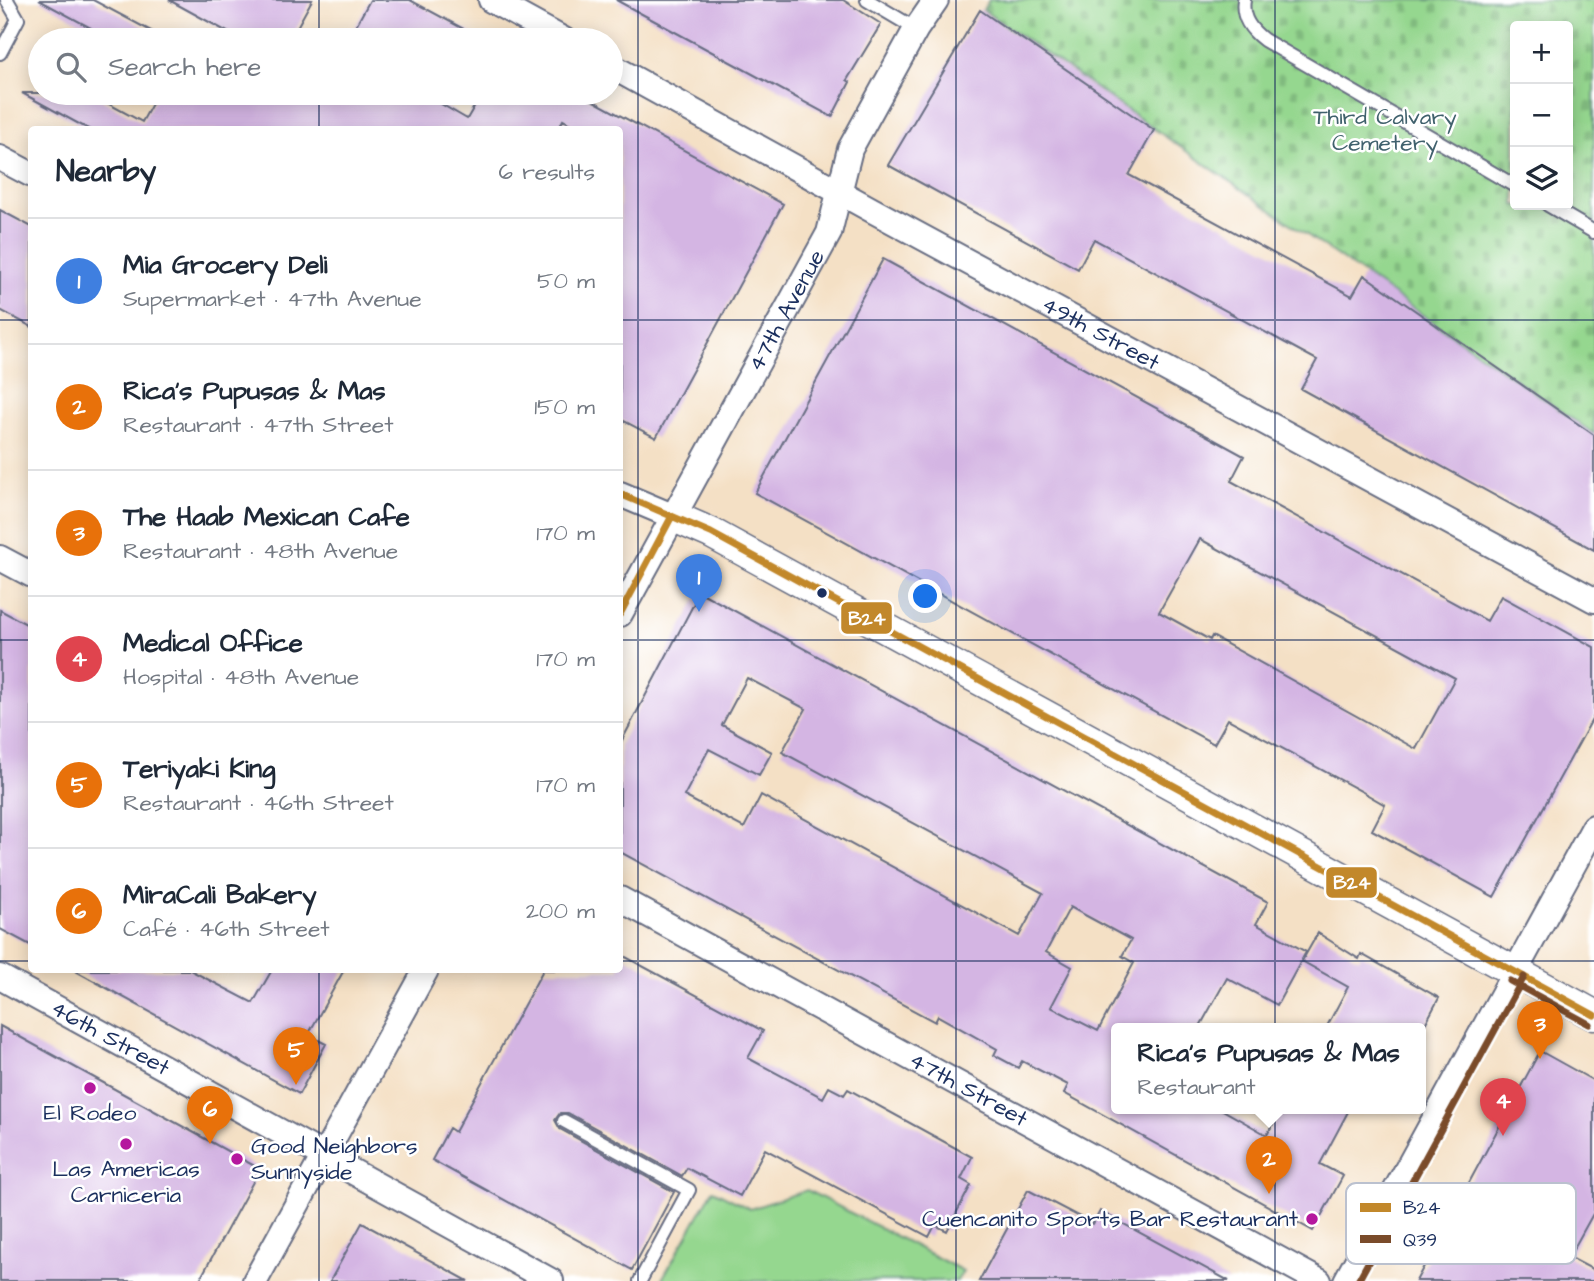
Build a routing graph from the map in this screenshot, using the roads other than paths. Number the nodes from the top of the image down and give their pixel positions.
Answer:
1 (7, 0) edge
2 (491, 0) edge
3 (867, 0) edge
4 (936, 0) edge
5 (1244, 0) edge
6 (542, 28) edge
7 (916, 29) junction
8 (0, 53) edge
9 (623, 73) edge
10 (0, 158) edge
11 (28, 173) edge
12 (1510, 183) edge
13 (839, 192) junction
14 (1557, 210) edge
15 (1594, 232) edge
16 (623, 495) edge
17 (672, 516) junction
18 (0, 558) edge
19 (28, 573) edge
20 (1594, 600) edge
21 (623, 608) edge
22 (1594, 827) edge
23 (623, 901) edge
24 (1515, 972) junction
25 (424, 973) edge
26 (0, 977) edge
27 (1594, 1015) edge
28 (564, 1121) dead end
29 (324, 1157) junction
30 (1400, 1183) edge
31 (1355, 1264) edge
32 (255, 1281) edge
33 (551, 1281) edge
34 (640, 1281) edge
35 (1318, 1281) edge
36 (1346, 1281) edge

1 - 8 lane
2 - 6 street
3 - 7 lane
4 - 7 street, 47th Avenue
5 - 12 lane
7 - 13 street, 47th Avenue
9 - 13 street, 49th Street
10 - 11 street
13 - 17 street, 47th Avenue
13 - 20 street, 49th Street
14 - 15 lane
16 - 17 street
17 - 21 street, 47th Avenue
17 - 24 street
18 - 19 street
22 - 24 street
23 - 35 street, 47th Street
24 - 27 street
24 - 30 street
25 - 29 street
26 - 29 street, 46th Street
28 - 34 lane
29 - 32 street
29 - 33 street, 46th Street
31 - 36 street

